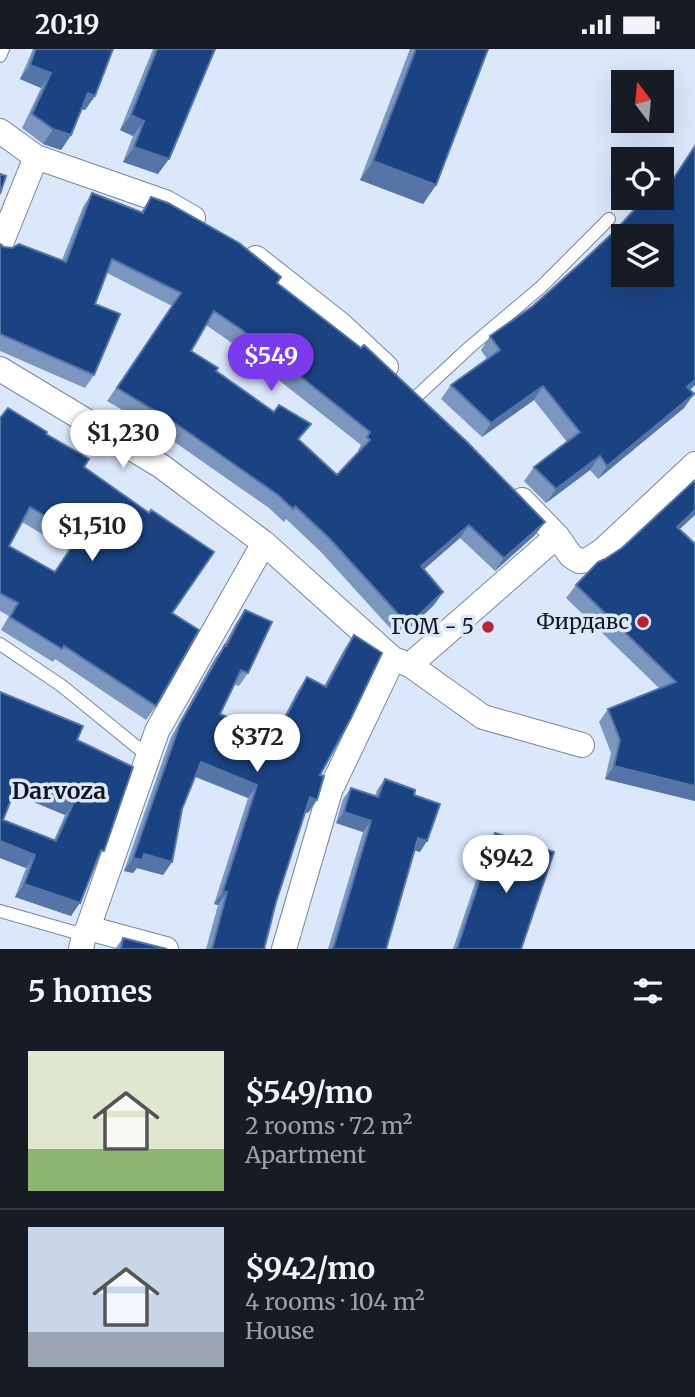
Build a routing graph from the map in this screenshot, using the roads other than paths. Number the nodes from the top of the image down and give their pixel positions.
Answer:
1 (3, 49) edge
2 (0, 56) edge
3 (0, 131) edge
4 (36, 157) junction
5 (609, 219) dead end
6 (214, 230) edge
7 (238, 244) edge
8 (0, 246) edge
9 (0, 369) edge
10 (425, 404) joint
11 (695, 464) edge
12 (504, 481) edge
13 (557, 536) junction
14 (264, 543) junction
15 (0, 644) edge
16 (402, 663) junction
17 (582, 745) dead end
18 (148, 756) junction
19 (0, 911) edge
20 (84, 937) edge
21 (166, 949) edge
22 (284, 949) edge

1 - 2 lane
3 - 4 street
4 - 6 street
4 - 8 street
5 - 10 lane
7 - 10 street
9 - 14 street
11 - 13 street
12 - 13 street
13 - 16 street
14 - 16 street
14 - 18 street
15 - 18 lane
16 - 17 street
16 - 22 street
18 - 20 street
19 - 20 lane
20 - 21 street

